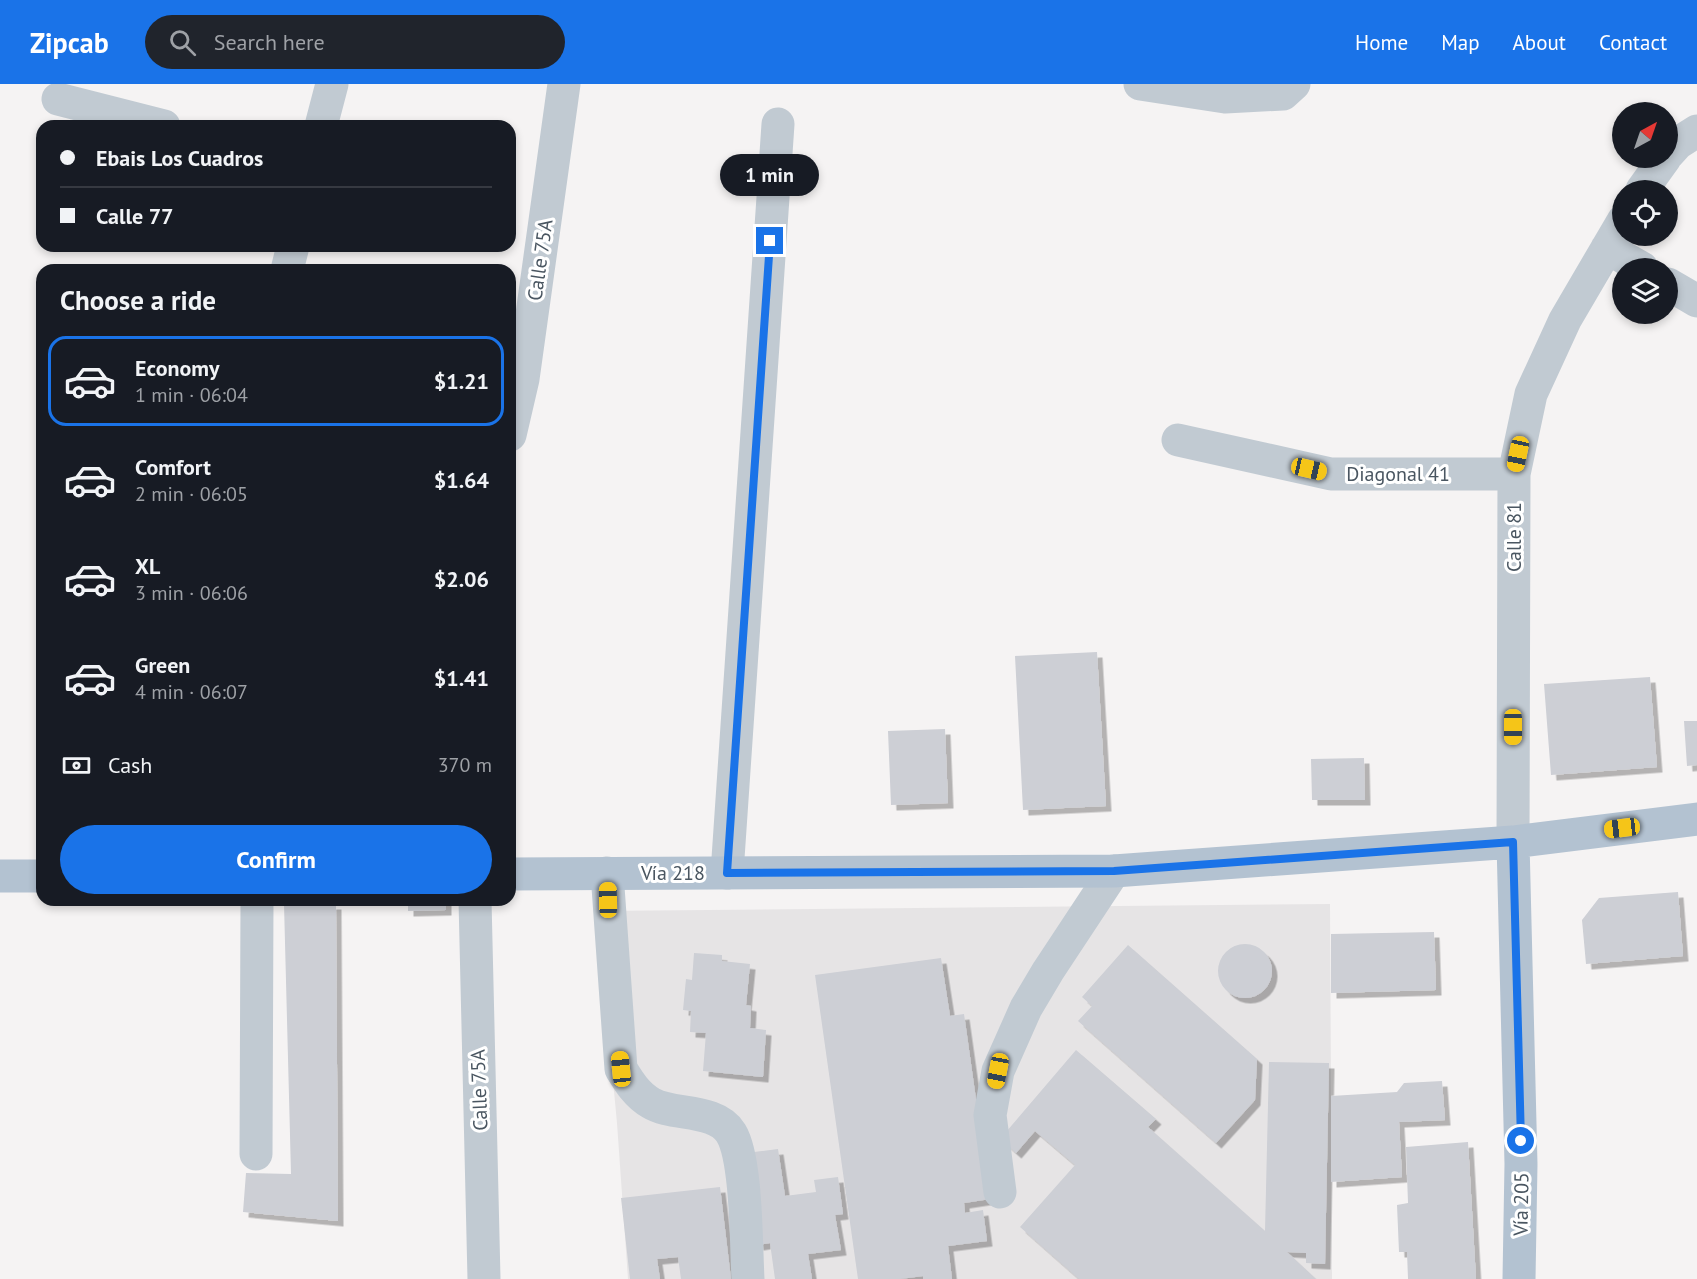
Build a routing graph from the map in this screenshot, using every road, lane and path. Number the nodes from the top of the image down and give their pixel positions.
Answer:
1 (332, 84) edge
2 (564, 84) edge
3 (1140, 84) edge
4 (1294, 84) edge
5 (58, 99) dead end
6 (140, 120) edge
7 (323, 120) edge
8 (778, 124) dead end
9 (1697, 131) edge
10 (1678, 143) edge
11 (1612, 239) edge
12 (1625, 246) edge
13 (1634, 258) edge
14 (1678, 290) edge
15 (1697, 301) edge
16 (516, 409) edge
17 (1178, 440) dead end
18 (1514, 474) junction
19 (1697, 819) edge
20 (1513, 842) junction
21 (1114, 871) junction
22 (607, 873) junction
23 (727, 873) junction
24 (516, 874) edge
25 (0, 876) edge
26 (36, 876) edge
27 (257, 906) edge
28 (475, 906) edge
29 (256, 1154) dead end
30 (1000, 1192) dead end
31 (484, 1279) edge
32 (748, 1279) edge
33 (1519, 1279) edge

1 - 7 street
2 - 16 street, Calle 75A
3 - 4 street
5 - 6 street
8 - 23 street
9 - 10 street
11 - 18 street, Calle 81
12 - 13 street
14 - 15 street
17 - 18 street, Diagonal 41
18 - 20 street, Calle 81
19 - 20 main road, Vía 218
20 - 21 main road, Vía 218
20 - 33 main road, Vía 205
21 - 23 main road, Vía 218
21 - 30 street
22 - 23 main road, Vía 218
22 - 24 main road, Vía 218
22 - 32 street
25 - 26 main road
27 - 29 street
28 - 31 street, Calle 75A

